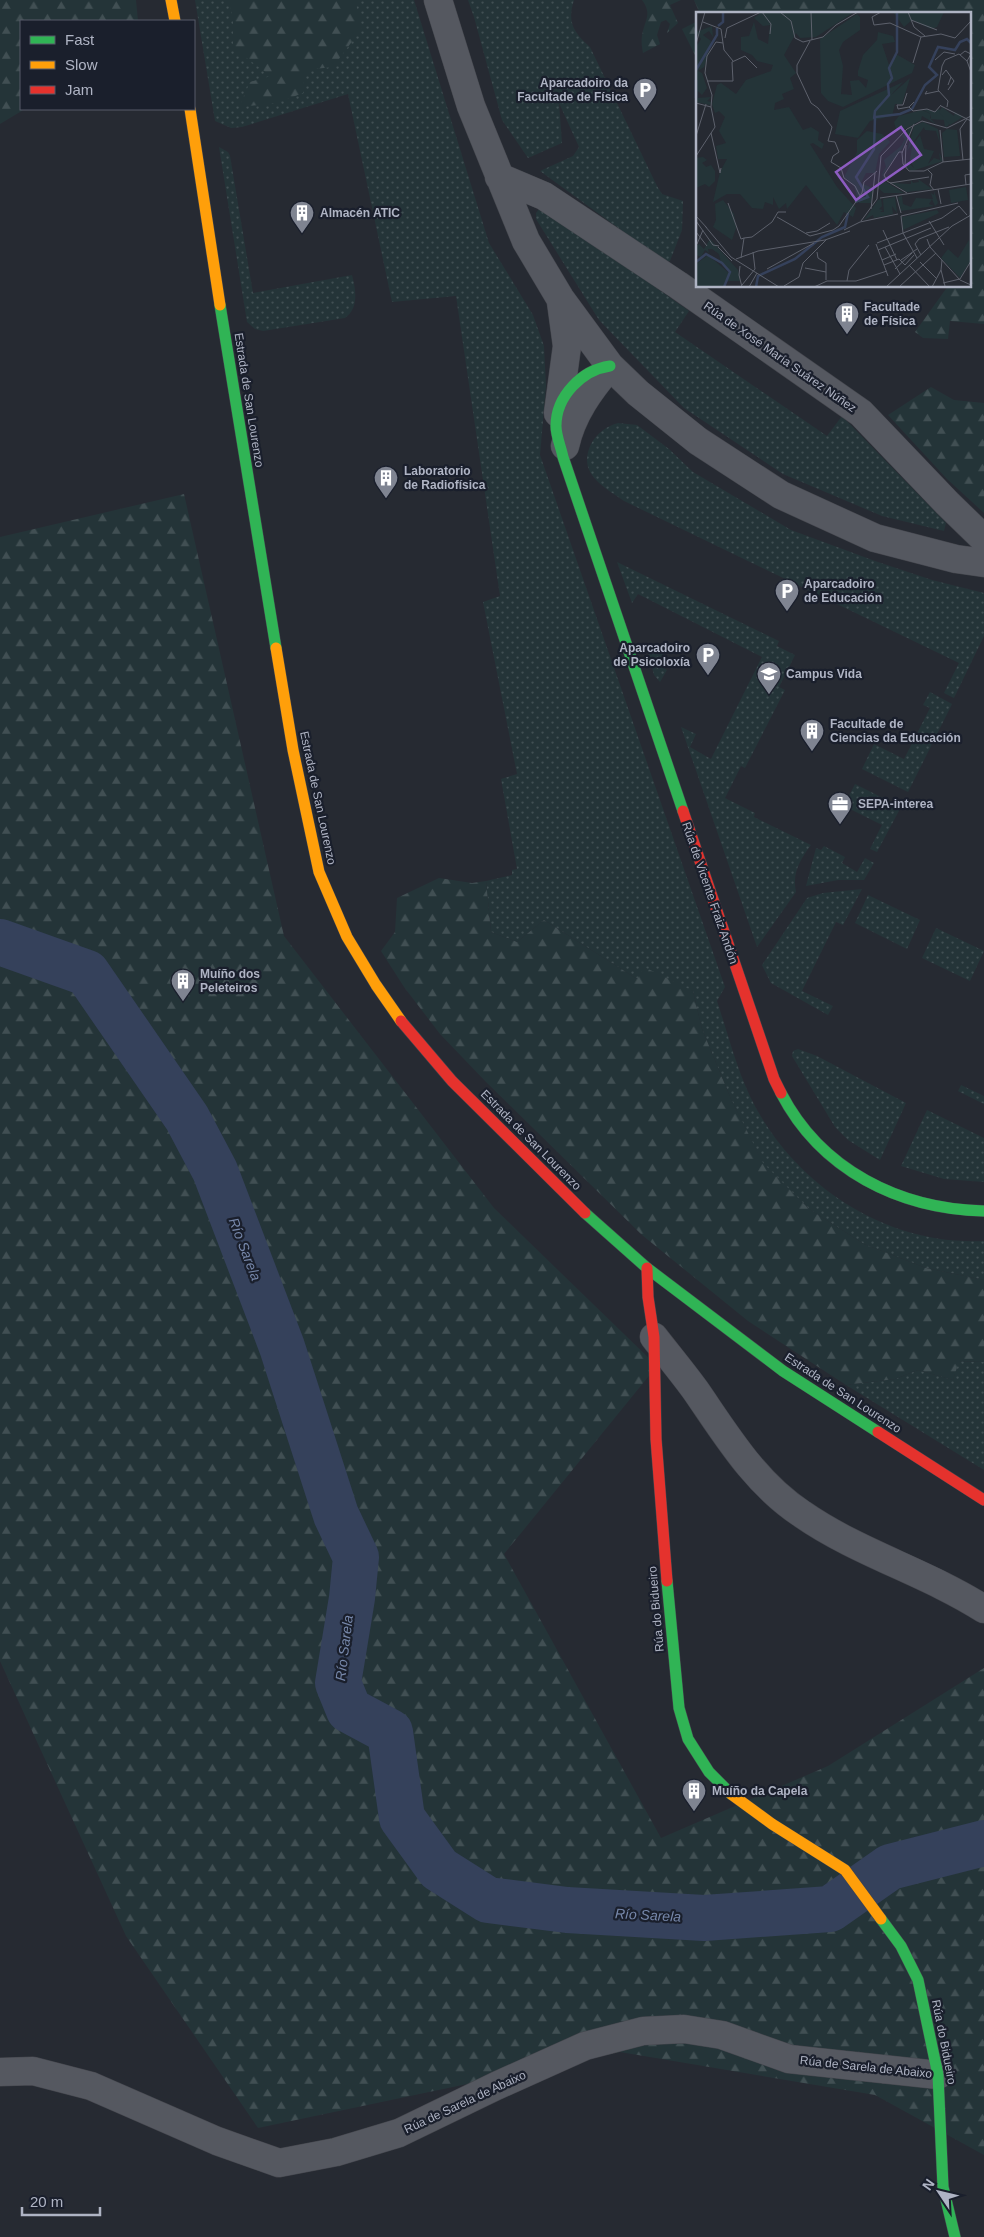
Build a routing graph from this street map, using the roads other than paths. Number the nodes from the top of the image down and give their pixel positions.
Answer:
1 (171, 0) edge
2 (438, 0) edge
3 (175, 20) edge
4 (190, 110) edge
5 (499, 177) junction
6 (560, 298) junction
7 (610, 366) junction
8 (556, 424) junction
9 (563, 457) junction
10 (984, 539) edge
11 (984, 563) edge
12 (984, 1211) edge
13 (647, 1268) junction
14 (654, 1337) junction
15 (984, 1500) edge
16 (984, 1608) edge
17 (0, 2072) edge
18 (938, 2075) junction
19 (955, 2237) edge

1 - 3 street
2 - 5 street
4 - 13 street, Estrada de San Lourenzo
5 - 6 street
5 - 10 street, Rúa de Xosé María Suárez Núñez
6 - 7 street
6 - 8 street, Rúa de Vicente Fraiz Andón
7 - 8 street
7 - 9 street
7 - 11 street
8 - 9 street, Rúa de Vicente Fraiz Andón
9 - 12 street, Rúa de Vicente Fraiz Andón
13 - 14 street, Rúa do Bidueiro
13 - 15 street, Estrada de San Lourenzo
14 - 16 street
14 - 18 street, Rúa do Bidueiro
17 - 18 street, Rúa de Sarela de Abaixo
18 - 19 street, Rúa do Bidueiro

